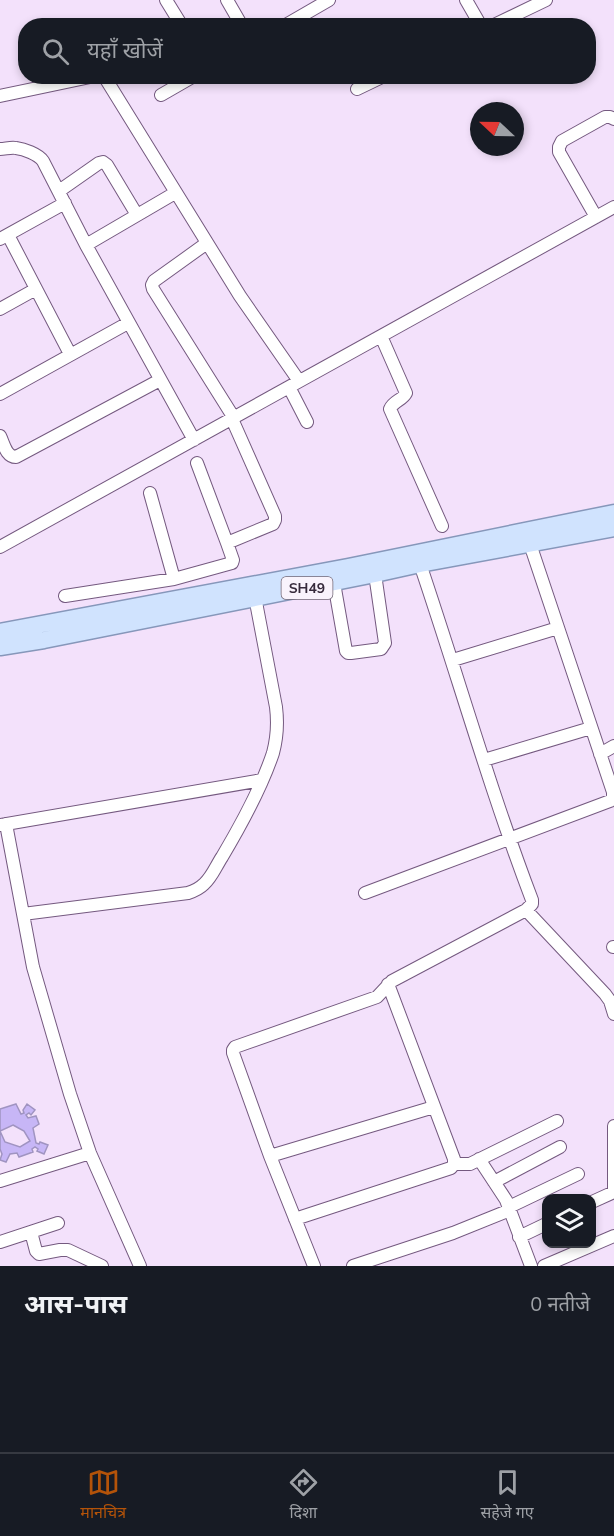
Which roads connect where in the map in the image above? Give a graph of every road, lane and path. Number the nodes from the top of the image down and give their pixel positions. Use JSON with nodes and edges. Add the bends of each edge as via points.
{"nodes":[{"id":1,"x":166,"y":0,"type":"edge"},
{"id":2,"x":228,"y":0,"type":"edge"},
{"id":3,"x":329,"y":0,"type":"edge"},
{"id":4,"x":466,"y":0,"type":"edge"},
{"id":5,"x":546,"y":0,"type":"edge"},
{"id":6,"x":177,"y":18,"type":"edge"},
{"id":7,"x":238,"y":18,"type":"edge"},
{"id":8,"x":298,"y":18,"type":"edge"},
{"id":9,"x":476,"y":18,"type":"edge"},
{"id":10,"x":509,"y":18,"type":"edge"},
{"id":11,"x":57,"y":84,"type":"edge"},
{"id":12,"x":109,"y":84,"type":"edge"},
{"id":13,"x":180,"y":84,"type":"edge"},
{"id":14,"x":367,"y":84,"type":"edge"},
{"id":15,"x":357,"y":89,"type":"dead end"},
{"id":16,"x":161,"y":95,"type":"dead end"},
{"id":17,"x":0,"y":96,"type":"edge"},
{"id":18,"x":614,"y":119,"type":"edge"},
{"id":19,"x":0,"y":150,"type":"edge"},
{"id":20,"x":59,"y":191,"type":"junction"},
{"id":21,"x":175,"y":193,"type":"junction"},
{"id":22,"x":65,"y":203,"type":"junction"},
{"id":23,"x":614,"y":207,"type":"edge"},
{"id":24,"x":137,"y":215,"type":"junction"},
{"id":25,"x":596,"y":217,"type":"junction"},
{"id":26,"x":4,"y":237,"type":"edge"},
{"id":27,"x":207,"y":243,"type":"junction"},
{"id":28,"x":86,"y":245,"type":"junction"},
{"id":29,"x":36,"y":289,"type":"junction"},
{"id":30,"x":0,"y":309,"type":"edge"},
{"id":31,"x":128,"y":323,"type":"junction"},
{"id":32,"x":381,"y":336,"type":"junction"},
{"id":33,"x":70,"y":354,"type":"junction"},
{"id":34,"x":160,"y":380,"type":"junction"},
{"id":35,"x":294,"y":384,"type":"junction"},
{"id":36,"x":0,"y":394,"type":"edge"},
{"id":37,"x":233,"y":418,"type":"junction"},
{"id":38,"x":307,"y":422,"type":"dead end"},
{"id":39,"x":0,"y":436,"type":"edge"},
{"id":40,"x":194,"y":440,"type":"junction"},
{"id":41,"x":196,"y":463,"type":"dead end"},
{"id":42,"x":150,"y":493,"type":"dead end"},
{"id":43,"x":614,"y":513,"type":"edge"},
{"id":44,"x":442,"y":526,"type":"dead end"},
{"id":45,"x":614,"y":528,"type":"edge"},
{"id":46,"x":227,"y":543,"type":"junction"},
{"id":47,"x":530,"y":544,"type":"junction"},
{"id":48,"x":0,"y":545,"type":"edge"},
{"id":49,"x":420,"y":564,"type":"junction"},
{"id":50,"x":375,"y":574,"type":"junction"},
{"id":51,"x":174,"y":579,"type":"junction"},
{"id":52,"x":334,"y":583,"type":"junction"},
{"id":53,"x":117,"y":588,"type":"junction"},
{"id":54,"x":65,"y":596,"type":"dead end"},
{"id":55,"x":255,"y":597,"type":"junction"},
{"id":56,"x":124,"y":609,"type":"junction"},
{"id":57,"x":558,"y":628,"type":"junction"},
{"id":58,"x":0,"y":632,"type":"edge"},
{"id":59,"x":0,"y":647,"type":"edge"},
{"id":60,"x":453,"y":660,"type":"junction"},
{"id":61,"x":591,"y":728,"type":"junction"},
{"id":62,"x":614,"y":746,"type":"edge"},
{"id":63,"x":600,"y":754,"type":"junction"},
{"id":64,"x":484,"y":760,"type":"junction"},
{"id":65,"x":262,"y":780,"type":"junction"},
{"id":66,"x":3,"y":825,"type":"edge"},
{"id":67,"x":509,"y":840,"type":"junction"},
{"id":68,"x":365,"y":893,"type":"dead end"},
{"id":69,"x":526,"y":910,"type":"junction"},
{"id":70,"x":23,"y":914,"type":"junction"},
{"id":71,"x":388,"y":984,"type":"junction"},
{"id":72,"x":614,"y":1014,"type":"edge"},
{"id":73,"x":434,"y":1107,"type":"junction"},
{"id":74,"x":557,"y":1121,"type":"dead end"},
{"id":75,"x":614,"y":1126,"type":"edge"},
{"id":76,"x":560,"y":1146,"type":"dead end"},
{"id":77,"x":90,"y":1153,"type":"junction"},
{"id":78,"x":270,"y":1156,"type":"junction"},
{"id":79,"x":479,"y":1159,"type":"junction"},
{"id":80,"x":454,"y":1164,"type":"junction"},
{"id":81,"x":578,"y":1174,"type":"dead end"},
{"id":82,"x":0,"y":1181,"type":"edge"},
{"id":83,"x":494,"y":1182,"type":"junction"},
{"id":84,"x":614,"y":1192,"type":"edge"},
{"id":85,"x":596,"y":1200,"type":"edge"},
{"id":86,"x":509,"y":1208,"type":"junction"},
{"id":87,"x":295,"y":1219,"type":"junction"},
{"id":88,"x":58,"y":1223,"type":"dead end"},
{"id":89,"x":542,"y":1226,"type":"edge"},
{"id":90,"x":31,"y":1232,"type":"junction"},
{"id":91,"x":614,"y":1236,"type":"edge"},
{"id":92,"x":519,"y":1237,"type":"junction"},
{"id":93,"x":0,"y":1242,"type":"edge"},
{"id":94,"x":102,"y":1266,"type":"edge"},
{"id":95,"x":140,"y":1266,"type":"edge"},
{"id":96,"x":314,"y":1266,"type":"edge"},
{"id":97,"x":353,"y":1266,"type":"edge"},
{"id":98,"x":531,"y":1266,"type":"edge"},
{"id":99,"x":544,"y":1266,"type":"edge"}],
"edges":[{"from":1,"to":6,"type":"street"},
{"from":2,"to":7,"type":"street"},
{"from":3,"to":8,"type":"street"},
{"from":4,"to":9,"type":"street"},
{"from":5,"to":10,"type":"street"},
{"from":11,"to":17,"type":"street"},
{"from":12,"to":21,"type":"street"},
{"from":13,"to":16,"type":"street"},
{"from":14,"to":15,"type":"street"},
{"from":18,"to":25,"type":"street","via":[[604,117],[562,141],[559,147]]},
{"from":19,"to":20,"type":"street","via":[[16,148],[40,157]]},
{"from":20,"to":22,"type":"street"},
{"from":20,"to":24,"type":"street","via":[[103,162]]},
{"from":21,"to":24,"type":"street"},
{"from":21,"to":27,"type":"street"},
{"from":22,"to":26,"type":"street"},
{"from":22,"to":28,"type":"street"},
{"from":23,"to":25,"type":"street"},
{"from":24,"to":28,"type":"street"},
{"from":25,"to":32,"type":"street"},
{"from":26,"to":29,"type":"street"},
{"from":27,"to":35,"type":"street"},
{"from":27,"to":37,"type":"street","via":[[152,285]]},
{"from":28,"to":31,"type":"street"},
{"from":29,"to":30,"type":"street"},
{"from":29,"to":33,"type":"street"},
{"from":31,"to":33,"type":"street"},
{"from":31,"to":34,"type":"street"},
{"from":32,"to":35,"type":"street"},
{"from":32,"to":44,"type":"street","via":[[406,393],[390,409]]},
{"from":33,"to":36,"type":"street"},
{"from":34,"to":39,"type":"street","via":[[16,457],[8,455]]},
{"from":34,"to":40,"type":"street"},
{"from":35,"to":37,"type":"street"},
{"from":35,"to":38,"type":"street"},
{"from":37,"to":40,"type":"street"},
{"from":37,"to":46,"type":"street","via":[[275,520]]},
{"from":40,"to":48,"type":"street"},
{"from":41,"to":46,"type":"street"},
{"from":42,"to":51,"type":"street"},
{"from":43,"to":56,"type":"main road","number":"SH49"},
{"from":45,"to":47,"type":"main road","number":"SH49"},
{"from":46,"to":51,"type":"street","via":[[231,565]]},
{"from":47,"to":49,"type":"main road","number":"SH49"},
{"from":47,"to":57,"type":"street"},
{"from":49,"to":50,"type":"main road","number":"SH49"},
{"from":49,"to":60,"type":"street"},
{"from":50,"to":52,"type":"main road","number":"SH49"},
{"from":50,"to":52,"type":"street","via":[[385,643],[381,649],[346,651]]},
{"from":51,"to":53,"type":"street"},
{"from":52,"to":55,"type":"main road","number":"SH49"},
{"from":53,"to":54,"type":"street"},
{"from":53,"to":56,"type":"street"},
{"from":55,"to":59,"type":"main road","number":"SH49"},
{"from":55,"to":65,"type":"street","via":[[278,722],[273,753]]},
{"from":56,"to":58,"type":"main road","number":"SH49"},
{"from":57,"to":60,"type":"street"},
{"from":57,"to":61,"type":"street"},
{"from":60,"to":64,"type":"street"},
{"from":61,"to":63,"type":"street"},
{"from":61,"to":64,"type":"street"},
{"from":62,"to":63,"type":"street"},
{"from":63,"to":67,"type":"street","via":[[613,792],[610,801]]},
{"from":64,"to":67,"type":"street"},
{"from":65,"to":66,"type":"street"},
{"from":65,"to":70,"type":"street","via":[[235,836],[210,877],[197,890]]},
{"from":66,"to":70,"type":"street"},
{"from":67,"to":68,"type":"street"},
{"from":67,"to":69,"type":"street","via":[[532,900]]},
{"from":69,"to":71,"type":"street"},
{"from":69,"to":72,"type":"street","via":[[605,994]]},
{"from":70,"to":77,"type":"street","via":[[33,967]]},
{"from":71,"to":73,"type":"street"},
{"from":71,"to":78,"type":"street","via":[[377,997],[235,1047],[233,1053]]},
{"from":73,"to":78,"type":"street"},
{"from":73,"to":80,"type":"street"},
{"from":74,"to":79,"type":"street"},
{"from":75,"to":84,"type":"street"},
{"from":76,"to":83,"type":"street"},
{"from":77,"to":82,"type":"street"},
{"from":77,"to":95,"type":"street"},
{"from":78,"to":87,"type":"street"},
{"from":79,"to":80,"type":"street","via":[[470,1164]]},
{"from":79,"to":83,"type":"street"},
{"from":80,"to":87,"type":"street"},
{"from":81,"to":86,"type":"street"},
{"from":83,"to":86,"type":"street"},
{"from":84,"to":85,"type":"street"},
{"from":86,"to":92,"type":"street"},
{"from":86,"to":97,"type":"street","via":[[453,1233]]},
{"from":87,"to":96,"type":"street"},
{"from":88,"to":90,"type":"street"},
{"from":89,"to":92,"type":"street"},
{"from":90,"to":93,"type":"street"},
{"from":90,"to":94,"type":"street","via":[[39,1254],[68,1250]]},
{"from":91,"to":99,"type":"street"},
{"from":92,"to":98,"type":"street"}]}
